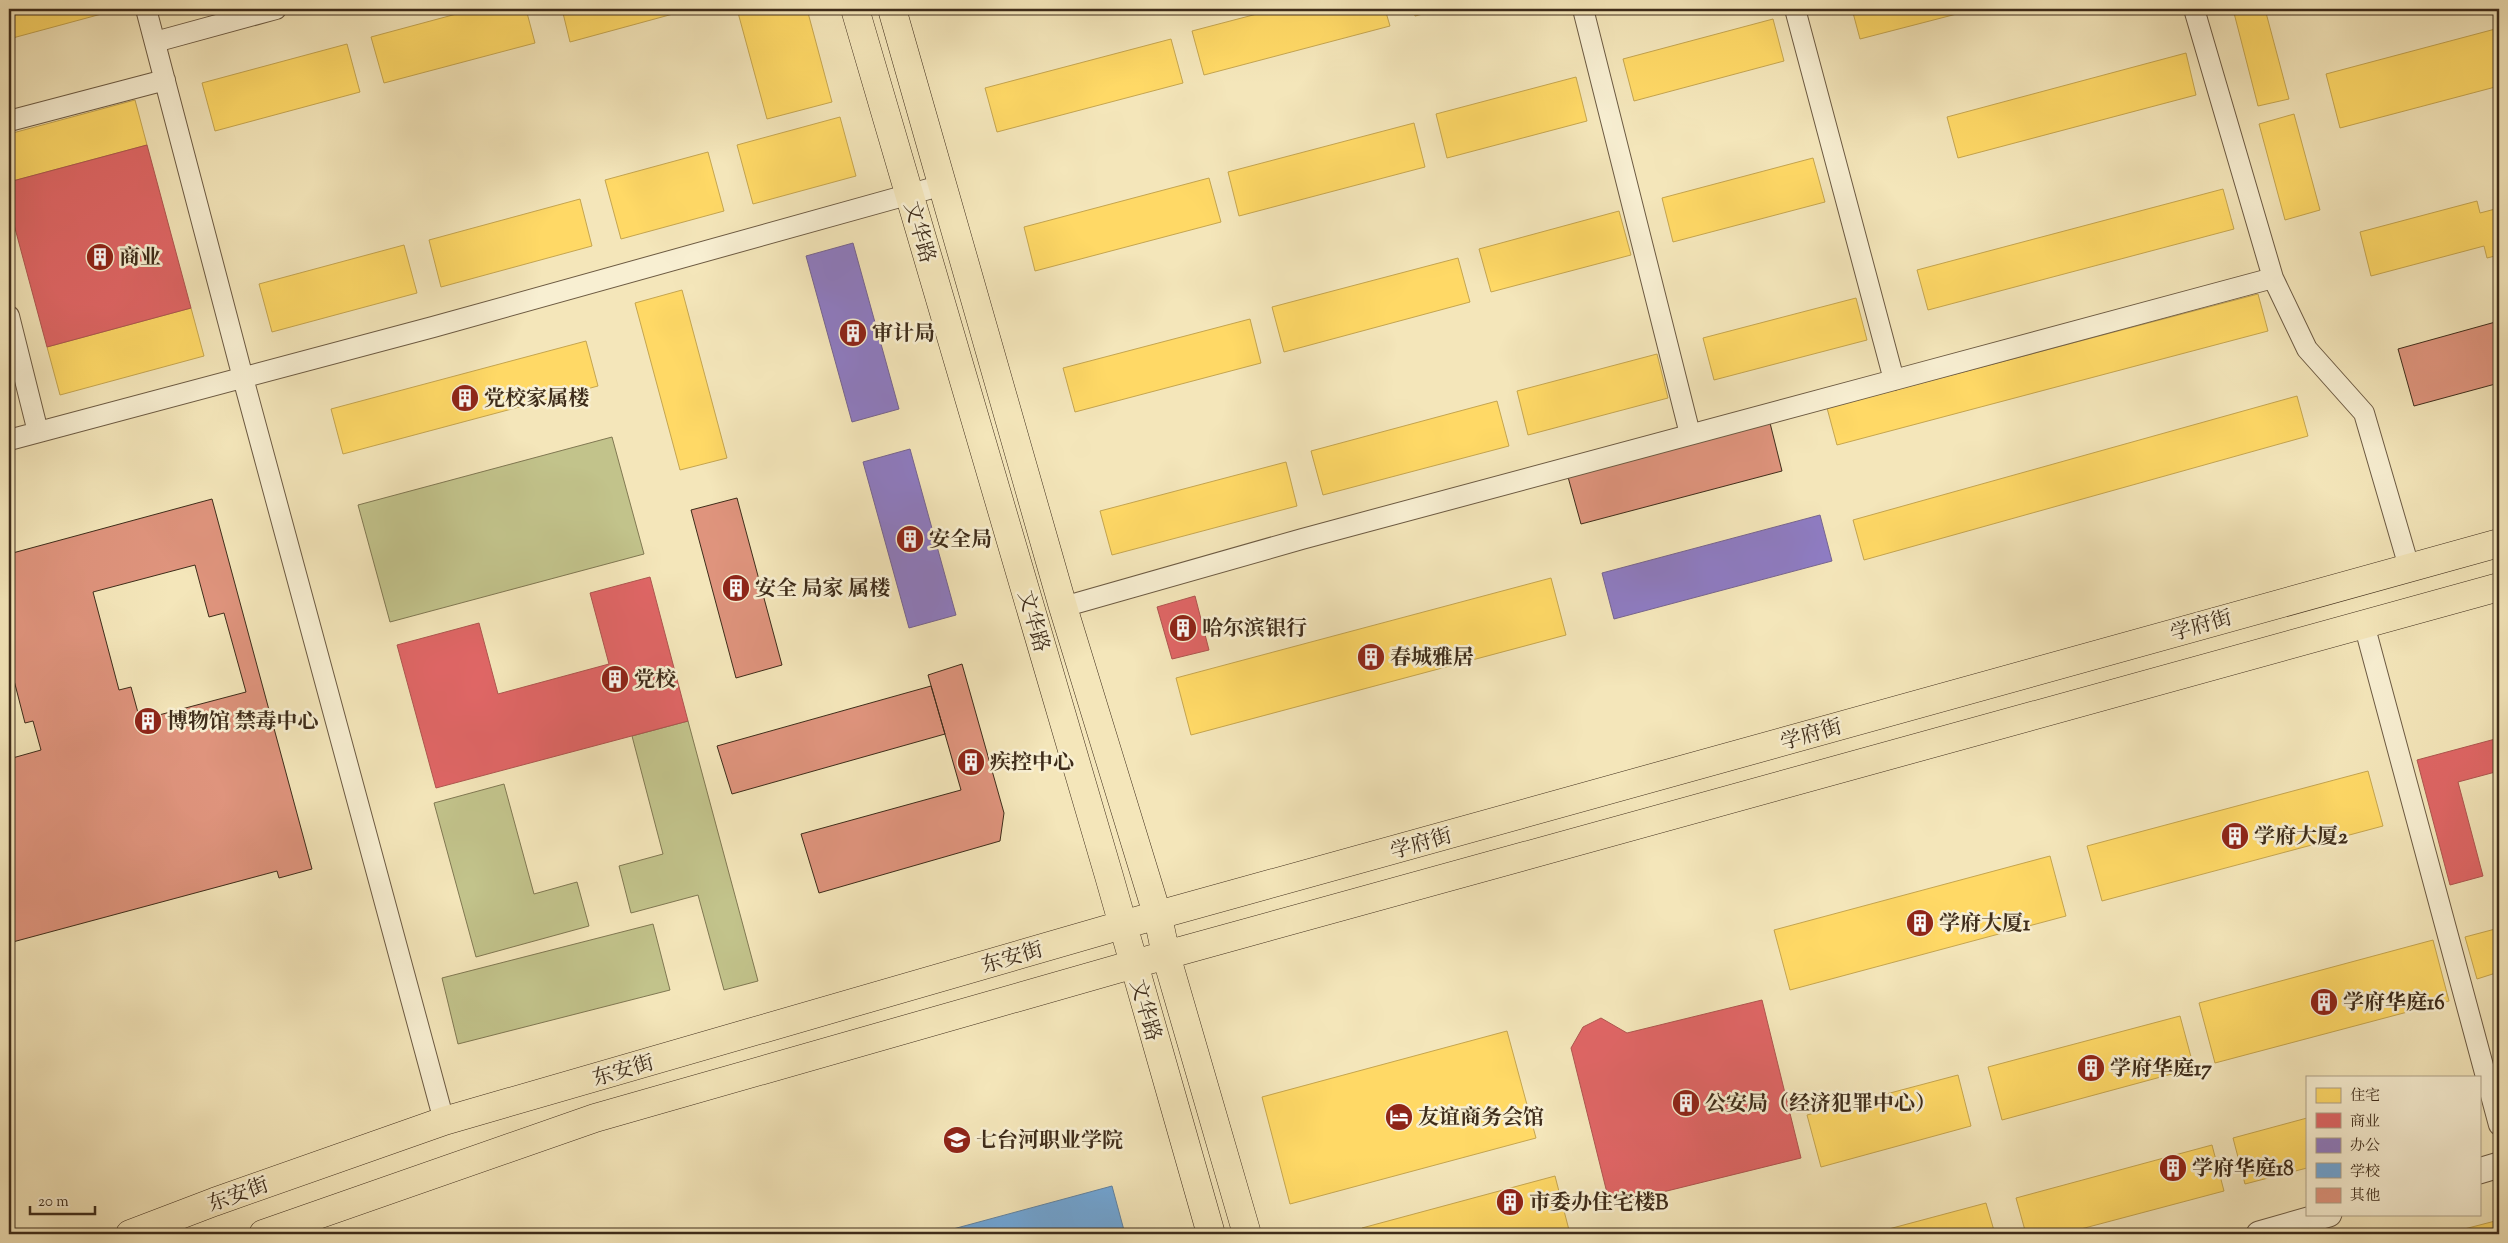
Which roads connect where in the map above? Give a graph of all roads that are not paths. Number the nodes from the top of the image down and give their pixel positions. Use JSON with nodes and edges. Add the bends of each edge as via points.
{"nodes":[{"id":1,"x":146,"y":9,"type":"edge"},
{"id":2,"x":276,"y":9,"type":"edge"},
{"id":3,"x":855,"y":9,"type":"edge"},
{"id":4,"x":892,"y":9,"type":"edge"},
{"id":5,"x":1583,"y":9,"type":"edge"},
{"id":6,"x":1794,"y":9,"type":"edge"},
{"id":7,"x":2194,"y":9,"type":"edge"},
{"id":8,"x":155,"y":42,"type":"junction"},
{"id":9,"x":165,"y":80,"type":"junction"},
{"id":10,"x":9,"y":121,"type":"edge"},
{"id":11,"x":943,"y":185,"type":"junction"},
{"id":12,"x":909,"y":195,"type":"junction"},
{"id":13,"x":2273,"y":278,"type":"junction"},
{"id":14,"x":9,"y":316,"type":"edge"},
{"id":15,"x":243,"y":378,"type":"junction"},
{"id":16,"x":1894,"y":380,"type":"junction"},
{"id":17,"x":38,"y":432,"type":"junction"},
{"id":18,"x":1690,"y":434,"type":"junction"},
{"id":19,"x":9,"y":440,"type":"edge"},
{"id":20,"x":2499,"y":543,"type":"edge"},
{"id":21,"x":2409,"y":567,"type":"junction"},
{"id":22,"x":2499,"y":587,"type":"edge"},
{"id":23,"x":1063,"y":607,"type":"junction"},
{"id":24,"x":2364,"y":624,"type":"junction"},
{"id":25,"x":1158,"y":917,"type":"junction"},
{"id":26,"x":1122,"y":925,"type":"junction"},
{"id":27,"x":1166,"y":955,"type":"junction"},
{"id":28,"x":1133,"y":966,"type":"junction"},
{"id":29,"x":444,"y":1121,"type":"junction"},
{"id":30,"x":2499,"y":1126,"type":"edge"},
{"id":31,"x":2499,"y":1166,"type":"edge"},
{"id":32,"x":2480,"y":1171,"type":"edge"},
{"id":33,"x":2322,"y":1216,"type":"edge"},
{"id":34,"x":130,"y":1234,"type":"edge"},
{"id":35,"x":263,"y":1234,"type":"edge"},
{"id":36,"x":1211,"y":1234,"type":"edge"},
{"id":37,"x":1247,"y":1234,"type":"edge"},
{"id":38,"x":2259,"y":1234,"type":"edge"}],
"edges":[{"from":1,"to":8,"type":"street"},
{"from":2,"to":8,"type":"street"},
{"from":3,"to":12,"type":"main road","name":"文华路"},
{"from":4,"to":11,"type":"main road","name":"文华路"},
{"from":5,"to":18,"type":"street"},
{"from":6,"to":16,"type":"street"},
{"from":7,"to":13,"type":"street"},
{"from":8,"to":9,"type":"street"},
{"from":9,"to":10,"type":"street"},
{"from":9,"to":15,"type":"street"},
{"from":11,"to":12,"type":"street"},
{"from":11,"to":23,"type":"main road","name":"文华路"},
{"from":12,"to":15,"type":"street"},
{"from":12,"to":26,"type":"main road","name":"文华路"},
{"from":13,"to":16,"type":"street"},
{"from":13,"to":21,"type":"street","via":[[2306,349],[2364,412]]},
{"from":14,"to":17,"type":"street"},
{"from":15,"to":17,"type":"street"},
{"from":15,"to":29,"type":"street"},
{"from":16,"to":18,"type":"street"},
{"from":17,"to":19,"type":"street"},
{"from":18,"to":23,"type":"street"},
{"from":20,"to":21,"type":"main road","name":"学府街"},
{"from":21,"to":25,"type":"main road","name":"学府街"},
{"from":22,"to":24,"type":"main road","name":"学府街"},
{"from":23,"to":25,"type":"main road","name":"文华路"},
{"from":24,"to":27,"type":"main road","name":"学府街"},
{"from":24,"to":30,"type":"street"},
{"from":25,"to":26,"type":"main road","name":"学府街"},
{"from":25,"to":27,"type":"main road","name":"文华路"},
{"from":26,"to":28,"type":"main road","name":"文华路"},
{"from":26,"to":29,"type":"main road","name":"东安街"},
{"from":27,"to":28,"type":"main road","name":"学府街"},
{"from":27,"to":37,"type":"main road","name":"文华路"},
{"from":28,"to":35,"type":"main road","name":"东安街","via":[[595,1118]]},
{"from":28,"to":36,"type":"main road","name":"文华路"},
{"from":29,"to":34,"type":"main road","name":"东安街"},
{"from":31,"to":32,"type":"street"},
{"from":33,"to":38,"type":"street"}]}
